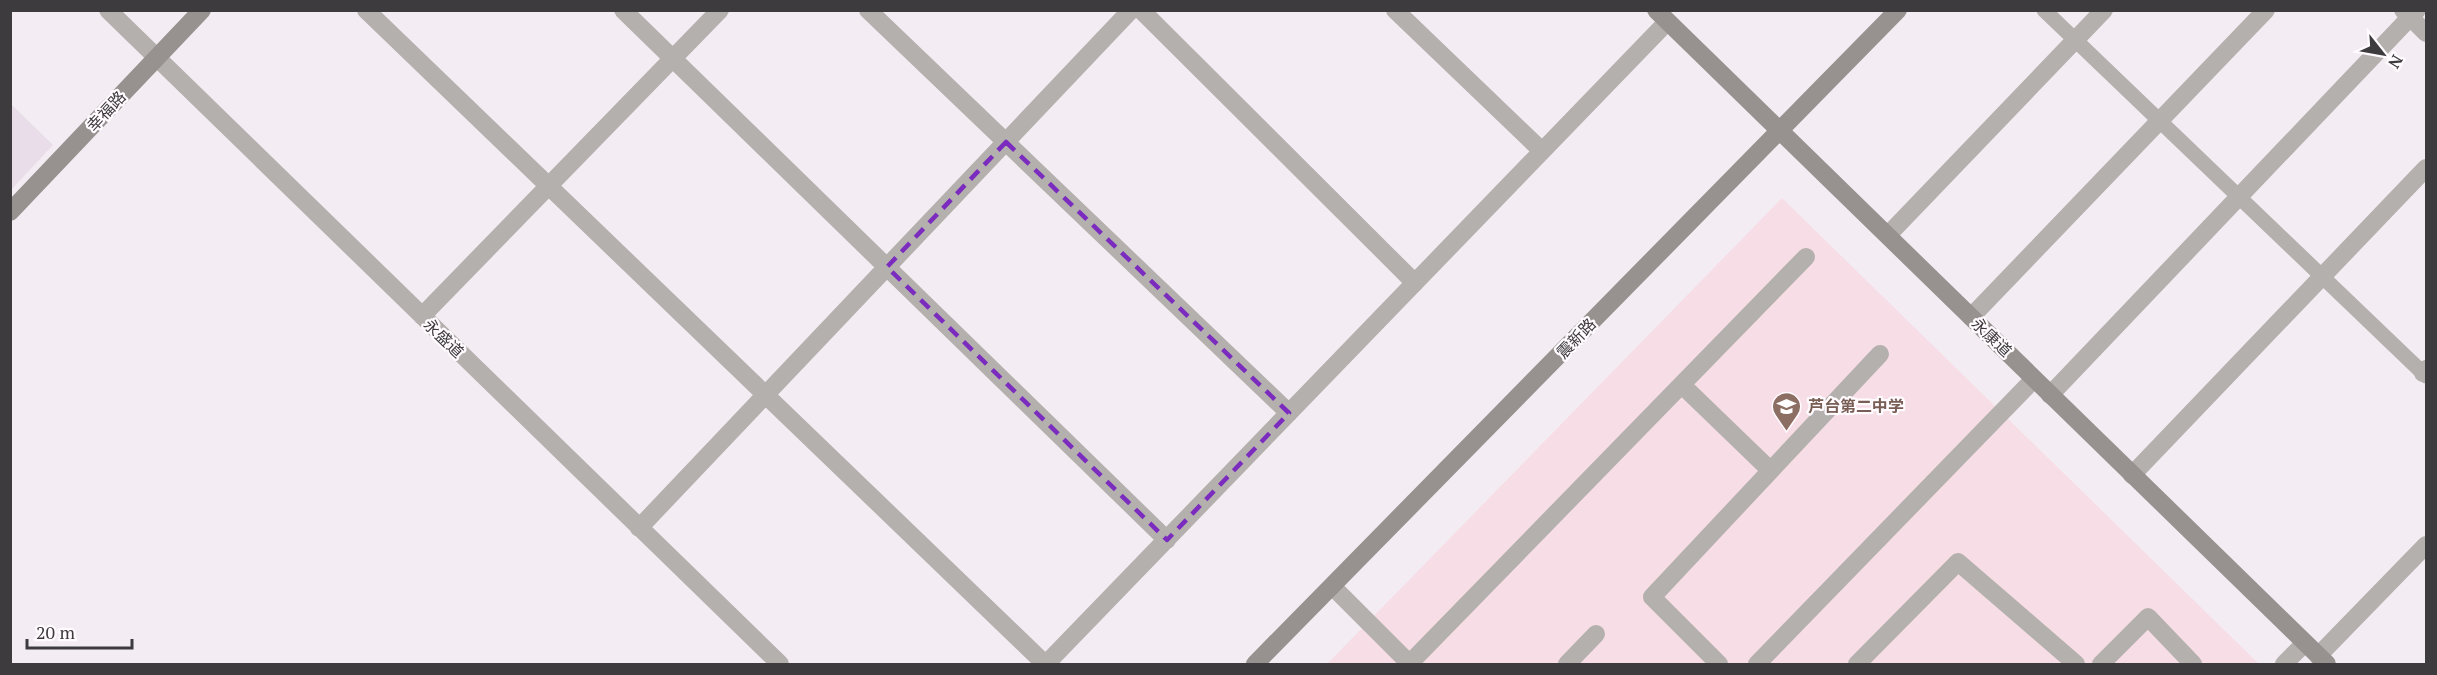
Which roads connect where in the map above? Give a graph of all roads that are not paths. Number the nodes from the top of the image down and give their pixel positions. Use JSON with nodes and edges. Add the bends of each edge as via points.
{"nodes":[{"id":1,"x":108,"y":10,"type":"edge"},
{"id":2,"x":202,"y":10,"type":"edge"},
{"id":3,"x":366,"y":10,"type":"edge"},
{"id":4,"x":623,"y":10,"type":"edge"},
{"id":5,"x":720,"y":10,"type":"edge"},
{"id":6,"x":868,"y":10,"type":"edge"},
{"id":7,"x":1131,"y":10,"type":"edge"},
{"id":8,"x":1141,"y":10,"type":"edge"},
{"id":9,"x":1395,"y":10,"type":"edge"},
{"id":10,"x":1898,"y":10,"type":"edge"},
{"id":11,"x":2044,"y":10,"type":"edge"},
{"id":12,"x":2104,"y":10,"type":"edge"},
{"id":13,"x":2266,"y":10,"type":"edge"},
{"id":14,"x":2410,"y":13,"type":"edge"},
{"id":15,"x":1662,"y":16,"type":"edge"},
{"id":16,"x":2427,"y":33,"type":"edge"},
{"id":17,"x":2075,"y":40,"type":"junction"},
{"id":18,"x":156,"y":58,"type":"junction"},
{"id":19,"x":673,"y":59,"type":"junction"},
{"id":20,"x":2160,"y":121,"type":"junction"},
{"id":21,"x":1779,"y":130,"type":"junction"},
{"id":22,"x":1006,"y":142,"type":"junction"},
{"id":23,"x":1542,"y":151,"type":"junction"},
{"id":24,"x":2427,"y":168,"type":"edge"},
{"id":25,"x":549,"y":187,"type":"junction"},
{"id":26,"x":2239,"y":196,"type":"junction"},
{"id":27,"x":10,"y":212,"type":"edge"},
{"id":28,"x":1888,"y":236,"type":"junction"},
{"id":29,"x":1806,"y":257,"type":"dead end"},
{"id":30,"x":887,"y":267,"type":"junction"},
{"id":31,"x":2323,"y":277,"type":"junction"},
{"id":32,"x":1415,"y":283,"type":"junction"},
{"id":33,"x":422,"y":316,"type":"junction"},
{"id":34,"x":1971,"y":317,"type":"junction"},
{"id":35,"x":1880,"y":354,"type":"dead end"},
{"id":36,"x":2425,"y":373,"type":"edge"},
{"id":37,"x":2034,"y":379,"type":"junction"},
{"id":38,"x":1682,"y":385,"type":"junction"},
{"id":39,"x":2050,"y":394,"type":"junction"},
{"id":40,"x":765,"y":395,"type":"junction"},
{"id":41,"x":1290,"y":413,"type":"junction"},
{"id":42,"x":1770,"y":470,"type":"junction"},
{"id":43,"x":2132,"y":475,"type":"junction"},
{"id":44,"x":639,"y":528,"type":"junction"},
{"id":45,"x":1167,"y":540,"type":"junction"},
{"id":46,"x":2427,"y":545,"type":"edge"},
{"id":47,"x":1333,"y":587,"type":"junction"},
{"id":48,"x":1596,"y":634,"type":"dead end"},
{"id":49,"x":2305,"y":643,"type":"junction"},
{"id":50,"x":2323,"y":660,"type":"edge"},
{"id":51,"x":780,"y":664,"type":"edge"},
{"id":52,"x":1046,"y":664,"type":"edge"},
{"id":53,"x":1255,"y":664,"type":"edge"},
{"id":54,"x":1410,"y":664,"type":"edge"},
{"id":55,"x":1567,"y":664,"type":"edge"},
{"id":56,"x":1719,"y":664,"type":"edge"},
{"id":57,"x":1757,"y":664,"type":"edge"},
{"id":58,"x":1857,"y":664,"type":"edge"},
{"id":59,"x":2076,"y":664,"type":"edge"},
{"id":60,"x":2101,"y":664,"type":"edge"},
{"id":61,"x":2193,"y":664,"type":"edge"},
{"id":62,"x":2284,"y":664,"type":"edge"}],
"edges":[{"from":1,"to":18,"type":"street","name":"永盛道"},
{"from":2,"to":18,"type":"street","name":"幸福路"},
{"from":3,"to":25,"type":"street"},
{"from":4,"to":19,"type":"street"},
{"from":5,"to":19,"type":"street"},
{"from":6,"to":22,"type":"street"},
{"from":7,"to":22,"type":"street"},
{"from":8,"to":32,"type":"street"},
{"from":9,"to":23,"type":"street"},
{"from":10,"to":21,"type":"street","name":"震新路"},
{"from":11,"to":17,"type":"lane"},
{"from":12,"to":17,"type":"street"},
{"from":13,"to":20,"type":"street"},
{"from":14,"to":16,"type":"street"},
{"from":14,"to":26,"type":"street"},
{"from":15,"to":21,"type":"street","name":"永康道"},
{"from":15,"to":23,"type":"street"},
{"from":17,"to":20,"type":"lane"},
{"from":17,"to":28,"type":"street"},
{"from":18,"to":27,"type":"street","name":"幸福路"},
{"from":18,"to":33,"type":"street","name":"永盛道"},
{"from":19,"to":25,"type":"street"},
{"from":19,"to":30,"type":"street"},
{"from":20,"to":26,"type":"lane"},
{"from":20,"to":34,"type":"street"},
{"from":21,"to":28,"type":"street","name":"永康道"},
{"from":21,"to":47,"type":"street","name":"震新路"},
{"from":22,"to":30,"type":"street"},
{"from":22,"to":41,"type":"street"},
{"from":23,"to":32,"type":"street"},
{"from":24,"to":31,"type":"street"},
{"from":25,"to":33,"type":"street"},
{"from":25,"to":40,"type":"street"},
{"from":26,"to":31,"type":"lane"},
{"from":26,"to":39,"type":"street"},
{"from":28,"to":34,"type":"street","name":"永康道"},
{"from":29,"to":38,"type":"street"},
{"from":30,"to":40,"type":"street"},
{"from":30,"to":45,"type":"street"},
{"from":31,"to":36,"type":"lane"},
{"from":31,"to":43,"type":"street"},
{"from":32,"to":41,"type":"street"},
{"from":33,"to":44,"type":"street","name":"永盛道"},
{"from":34,"to":37,"type":"street","name":"永康道"},
{"from":35,"to":42,"type":"street"},
{"from":37,"to":39,"type":"street","name":"永康道"},
{"from":37,"to":57,"type":"street"},
{"from":38,"to":42,"type":"street"},
{"from":38,"to":54,"type":"street"},
{"from":39,"to":43,"type":"street","name":"永康道"},
{"from":40,"to":44,"type":"street"},
{"from":40,"to":52,"type":"street"},
{"from":41,"to":45,"type":"street"},
{"from":42,"to":56,"type":"street","via":[[1652,597]]},
{"from":43,"to":49,"type":"street","name":"永康道"},
{"from":44,"to":51,"type":"street","name":"永盛道"},
{"from":45,"to":52,"type":"street"},
{"from":46,"to":50,"type":"street"},
{"from":47,"to":53,"type":"street","name":"震新路"},
{"from":47,"to":54,"type":"street"},
{"from":48,"to":55,"type":"street"},
{"from":49,"to":50,"type":"street","name":"永康道"},
{"from":49,"to":62,"type":"street"},
{"from":58,"to":59,"type":"street","via":[[1958,562]]},
{"from":60,"to":61,"type":"street","via":[[2148,617]]}]}
